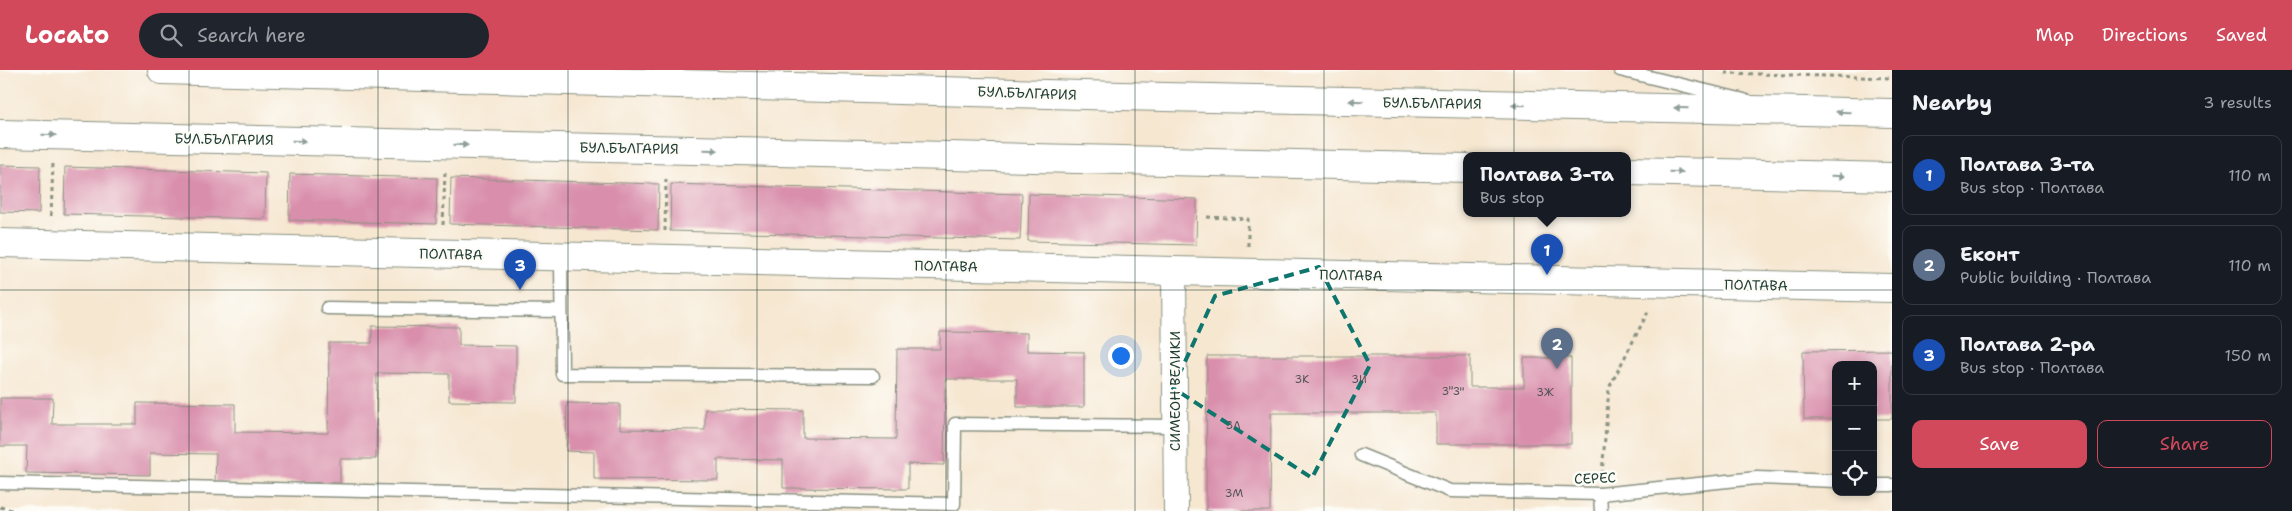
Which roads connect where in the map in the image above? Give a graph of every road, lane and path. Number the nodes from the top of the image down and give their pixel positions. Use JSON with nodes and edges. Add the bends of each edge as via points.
{"nodes":[{"id":1,"x":162,"y":70,"type":"edge"},
{"id":2,"x":492,"y":70,"type":"edge"},
{"id":3,"x":1620,"y":70,"type":"edge"},
{"id":4,"x":1715,"y":72,"type":"dead end"},
{"id":5,"x":452,"y":77,"type":"junction"},
{"id":6,"x":1892,"y":78,"type":"edge"},
{"id":7,"x":1791,"y":110,"type":"junction"},
{"id":8,"x":1892,"y":114,"type":"edge"},
{"id":9,"x":0,"y":134,"type":"edge"},
{"id":10,"x":54,"y":135,"type":"junction"},
{"id":11,"x":445,"y":144,"type":"junction"},
{"id":12,"x":667,"y":149,"type":"junction"},
{"id":13,"x":1463,"y":168,"type":"edge"},
{"id":14,"x":1631,"y":171,"type":"edge"},
{"id":15,"x":1892,"y":177,"type":"edge"},
{"id":16,"x":1207,"y":218,"type":"dead end"},
{"id":17,"x":0,"y":243,"type":"edge"},
{"id":18,"x":50,"y":244,"type":"junction"},
{"id":19,"x":442,"y":254,"type":"junction"},
{"id":20,"x":561,"y":256,"type":"junction"},
{"id":21,"x":664,"y":259,"type":"junction"},
{"id":22,"x":1174,"y":271,"type":"junction"},
{"id":23,"x":1247,"y":273,"type":"junction"},
{"id":24,"x":1668,"y":283,"type":"junction"},
{"id":25,"x":1892,"y":288,"type":"edge"},
{"id":26,"x":327,"y":308,"type":"dead end"},
{"id":27,"x":561,"y":311,"type":"junction"},
{"id":28,"x":873,"y":376,"type":"dead end"},
{"id":29,"x":1175,"y":426,"type":"junction"},
{"id":30,"x":1361,"y":455,"type":"dead end"},
{"id":31,"x":1832,"y":482,"type":"edge"},
{"id":32,"x":0,"y":484,"type":"edge"},
{"id":33,"x":1877,"y":484,"type":"edge"},
{"id":34,"x":1892,"y":485,"type":"edge"},
{"id":35,"x":1600,"y":494,"type":"junction"},
{"id":36,"x":0,"y":507,"type":"edge"},
{"id":37,"x":16,"y":511,"type":"edge"},
{"id":38,"x":1176,"y":511,"type":"edge"},
{"id":39,"x":1600,"y":511,"type":"edge"}],
"edges":[{"from":1,"to":5,"type":"main road","name":"БУЛ.БЪЛГАРИЯ"},
{"from":2,"to":5,"type":"lane"},
{"from":3,"to":7,"type":"lane"},
{"from":4,"to":6,"type":"path"},
{"from":7,"to":5,"type":"main road","name":"БУЛ.БЪЛГАРИЯ","one_way":true},
{"from":8,"to":7,"type":"main road","name":"БУЛ.БЪЛГАРИЯ","one_way":true},
{"from":9,"to":10,"type":"main road","name":"БУЛ.БЪЛГАРИЯ","one_way":true},
{"from":10,"to":11,"type":"main road","name":"БУЛ.БЪЛГАРИЯ","one_way":true},
{"from":10,"to":18,"type":"path"},
{"from":11,"to":12,"type":"main road","name":"БУЛ.БЪЛГАРИЯ","one_way":true},
{"from":11,"to":19,"type":"path"},
{"from":12,"to":13,"type":"main road","name":"БУЛ.БЪЛГАРИЯ","one_way":true},
{"from":12,"to":21,"type":"path"},
{"from":14,"to":15,"type":"main road","one_way":true},
{"from":16,"to":23,"type":"path","via":[[1248,219]]},
{"from":17,"to":18,"type":"main road","name":"ПОЛТАВА"},
{"from":18,"to":19,"type":"main road","name":"ПОЛТАВА"},
{"from":19,"to":20,"type":"main road","name":"ПОЛТАВА"},
{"from":20,"to":21,"type":"main road","name":"ПОЛТАВА"},
{"from":20,"to":27,"type":"lane"},
{"from":21,"to":22,"type":"main road","name":"ПОЛТАВА"},
{"from":22,"to":23,"type":"main road","name":"ПОЛТАВА"},
{"from":22,"to":29,"type":"street","name":"СИМЕОН ВЕЛИКИ"},
{"from":23,"to":24,"type":"main road","name":"ПОЛТАВА"},
{"from":24,"to":25,"type":"main road","name":"ПОЛТАВА"},
{"from":24,"to":35,"type":"path","via":[[1644,318],[1609,388]]},
{"from":26,"to":27,"type":"lane"},
{"from":27,"to":28,"type":"lane","via":[[562,374]]},
{"from":29,"to":32,"type":"lane","via":[[955,424],[954,504]]},
{"from":29,"to":38,"type":"street","name":"СИМЕОН ВЕЛИКИ"},
{"from":30,"to":35,"type":"lane","name":"СЕРЕС","via":[[1450,491]]},
{"from":31,"to":35,"type":"lane","name":"СЕРЕС","via":[[1757,478]]},
{"from":33,"to":34,"type":"lane"},
{"from":35,"to":39,"type":"lane"},
{"from":36,"to":37,"type":"path"}]}
